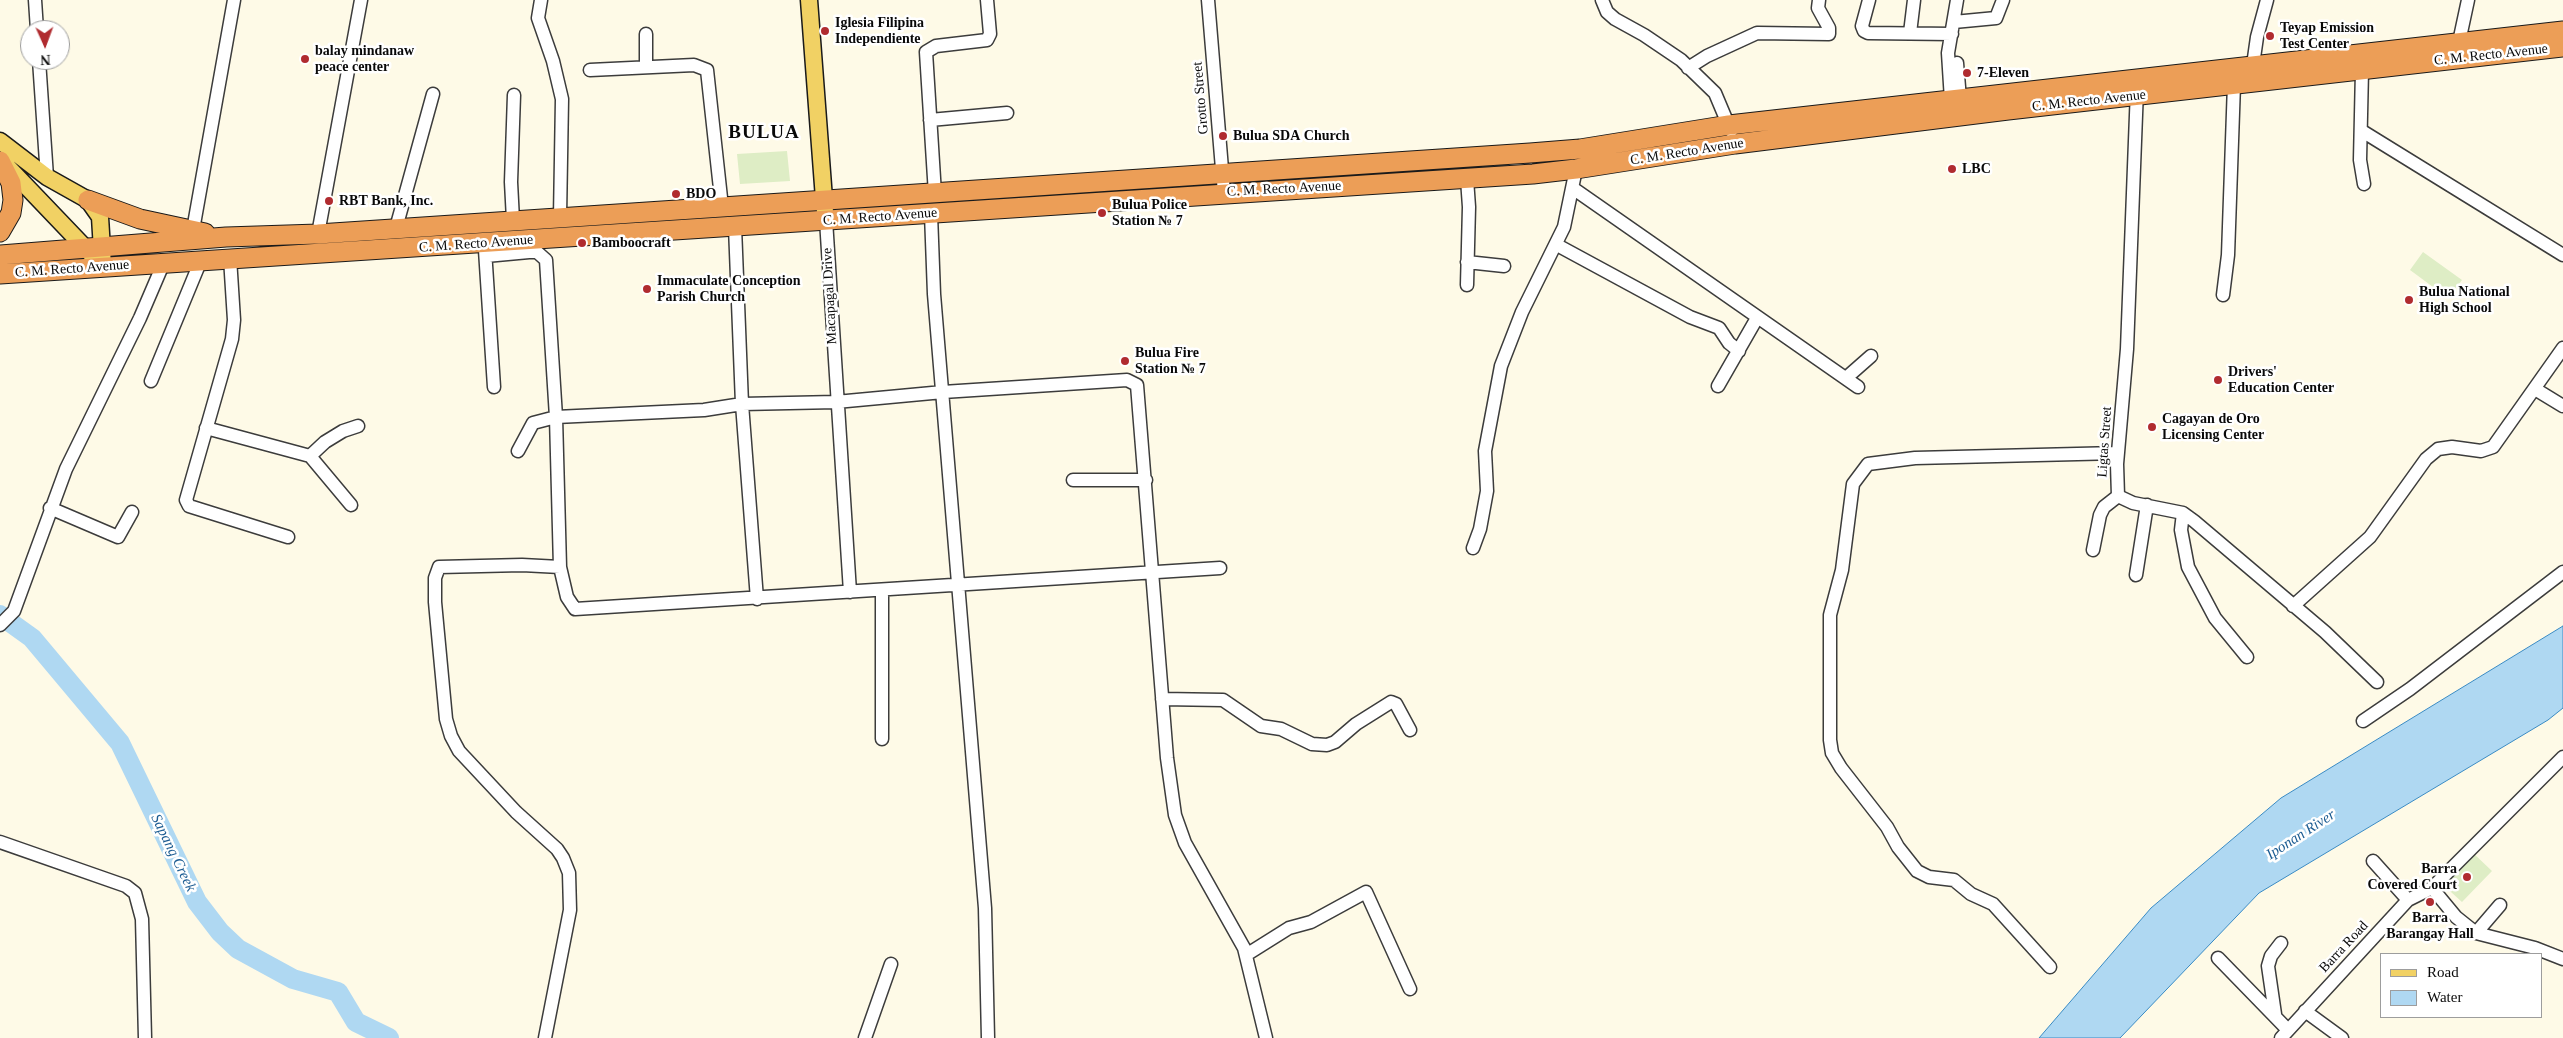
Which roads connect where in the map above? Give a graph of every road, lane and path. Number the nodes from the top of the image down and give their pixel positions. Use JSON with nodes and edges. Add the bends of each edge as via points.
{"nodes":[{"id":1,"x":35,"y":0,"type":"edge"},
{"id":2,"x":234,"y":0,"type":"edge"},
{"id":3,"x":361,"y":0,"type":"edge"},
{"id":4,"x":541,"y":0,"type":"edge"},
{"id":5,"x":809,"y":0,"type":"edge"},
{"id":6,"x":987,"y":0,"type":"edge"},
{"id":7,"x":1208,"y":0,"type":"edge"},
{"id":8,"x":1602,"y":0,"type":"edge"},
{"id":9,"x":1819,"y":0,"type":"edge"},
{"id":10,"x":1868,"y":0,"type":"edge"},
{"id":11,"x":1914,"y":0,"type":"edge"},
{"id":12,"x":1957,"y":0,"type":"edge"},
{"id":13,"x":2003,"y":0,"type":"edge"},
{"id":14,"x":2267,"y":0,"type":"edge"},
{"id":15,"x":2468,"y":0,"type":"edge"},
{"id":16,"x":36,"y":20,"type":"edge"},
{"id":17,"x":1953,"y":28,"type":"junction"},
{"id":18,"x":2563,"y":31,"type":"edge"},
{"id":19,"x":646,"y":34,"type":"dead end"},
{"id":20,"x":1910,"y":34,"type":"junction"},
{"id":21,"x":2459,"y":42,"type":"junction"},
{"id":22,"x":2563,"y":48,"type":"edge"},
{"id":23,"x":2253,"y":65,"type":"junction"},
{"id":24,"x":646,"y":66,"type":"junction"},
{"id":25,"x":1688,"y":68,"type":"junction"},
{"id":26,"x":40,"y":70,"type":"edge"},
{"id":27,"x":590,"y":70,"type":"dead end"},
{"id":28,"x":2362,"y":70,"type":"junction"},
{"id":29,"x":2234,"y":84,"type":"junction"},
{"id":30,"x":2137,"y":87,"type":"junction"},
{"id":31,"x":434,"y":94,"type":"dead end"},
{"id":32,"x":514,"y":96,"type":"dead end"},
{"id":33,"x":1956,"y":99,"type":"junction"},
{"id":34,"x":1006,"y":113,"type":"dead end"},
{"id":35,"x":930,"y":120,"type":"junction"},
{"id":36,"x":1729,"y":125,"type":"junction"},
{"id":37,"x":2362,"y":131,"type":"junction"},
{"id":38,"x":0,"y":141,"type":"edge"},
{"id":39,"x":1735,"y":144,"type":"junction"},
{"id":40,"x":0,"y":160,"type":"edge"},
{"id":41,"x":1576,"y":169,"type":"junction"},
{"id":42,"x":46,"y":177,"type":"junction"},
{"id":43,"x":1467,"y":179,"type":"junction"},
{"id":44,"x":1223,"y":184,"type":"junction"},
{"id":45,"x":2364,"y":184,"type":"dead end"},
{"id":46,"x":1574,"y":189,"type":"junction"},
{"id":47,"x":935,"y":194,"type":"junction"},
{"id":48,"x":88,"y":200,"type":"junction"},
{"id":49,"x":825,"y":200,"type":"junction"},
{"id":50,"x":722,"y":207,"type":"junction"},
{"id":51,"x":931,"y":214,"type":"junction"},
{"id":52,"x":567,"y":217,"type":"junction"},
{"id":53,"x":513,"y":220,"type":"junction"},
{"id":54,"x":826,"y":220,"type":"junction"},
{"id":55,"x":483,"y":222,"type":"junction"},
{"id":56,"x":735,"y":227,"type":"junction"},
{"id":57,"x":396,"y":228,"type":"junction"},
{"id":58,"x":193,"y":230,"type":"junction"},
{"id":59,"x":0,"y":232,"type":"edge"},
{"id":60,"x":318,"y":234,"type":"junction"},
{"id":61,"x":226,"y":237,"type":"junction"},
{"id":62,"x":575,"y":237,"type":"junction"},
{"id":63,"x":1557,"y":245,"type":"junction"},
{"id":64,"x":94,"y":248,"type":"junction"},
{"id":65,"x":485,"y":249,"type":"junction"},
{"id":66,"x":0,"y":255,"type":"edge"},
{"id":67,"x":2563,"y":255,"type":"edge"},
{"id":68,"x":230,"y":258,"type":"junction"},
{"id":69,"x":201,"y":260,"type":"junction"},
{"id":70,"x":164,"y":262,"type":"junction"},
{"id":71,"x":1468,"y":262,"type":"junction"},
{"id":72,"x":103,"y":266,"type":"junction"},
{"id":73,"x":1504,"y":266,"type":"dead end"},
{"id":74,"x":0,"y":274,"type":"edge"},
{"id":75,"x":1467,"y":285,"type":"dead end"},
{"id":76,"x":2223,"y":295,"type":"dead end"},
{"id":77,"x":1757,"y":318,"type":"junction"},
{"id":78,"x":2563,"y":348,"type":"edge"},
{"id":79,"x":1739,"y":351,"type":"junction"},
{"id":80,"x":1871,"y":356,"type":"dead end"},
{"id":81,"x":1846,"y":378,"type":"junction"},
{"id":82,"x":151,"y":381,"type":"dead end"},
{"id":83,"x":1718,"y":386,"type":"dead end"},
{"id":84,"x":494,"y":387,"type":"dead end"},
{"id":85,"x":1858,"y":387,"type":"dead end"},
{"id":86,"x":2536,"y":389,"type":"junction"},
{"id":87,"x":943,"y":392,"type":"junction"},
{"id":88,"x":836,"y":402,"type":"junction"},
{"id":89,"x":742,"y":404,"type":"junction"},
{"id":90,"x":2563,"y":406,"type":"edge"},
{"id":91,"x":556,"y":417,"type":"junction"},
{"id":92,"x":358,"y":426,"type":"dead end"},
{"id":93,"x":206,"y":428,"type":"junction"},
{"id":94,"x":518,"y":451,"type":"dead end"},
{"id":95,"x":2118,"y":453,"type":"junction"},
{"id":96,"x":310,"y":456,"type":"junction"},
{"id":97,"x":1073,"y":480,"type":"dead end"},
{"id":98,"x":1146,"y":480,"type":"junction"},
{"id":99,"x":2118,"y":496,"type":"junction"},
{"id":100,"x":351,"y":505,"type":"dead end"},
{"id":101,"x":2147,"y":506,"type":"junction"},
{"id":102,"x":50,"y":508,"type":"junction"},
{"id":103,"x":132,"y":512,"type":"dead end"},
{"id":104,"x":2183,"y":513,"type":"junction"},
{"id":105,"x":288,"y":537,"type":"dead end"},
{"id":106,"x":1473,"y":548,"type":"dead end"},
{"id":107,"x":2093,"y":550,"type":"dead end"},
{"id":108,"x":560,"y":566,"type":"junction"},
{"id":109,"x":1220,"y":568,"type":"dead end"},
{"id":110,"x":1151,"y":572,"type":"junction"},
{"id":111,"x":2563,"y":572,"type":"edge"},
{"id":112,"x":2136,"y":575,"type":"dead end"},
{"id":113,"x":958,"y":584,"type":"junction"},
{"id":114,"x":882,"y":590,"type":"junction"},
{"id":115,"x":850,"y":592,"type":"junction"},
{"id":116,"x":757,"y":599,"type":"junction"},
{"id":117,"x":2294,"y":606,"type":"junction"},
{"id":118,"x":0,"y":625,"type":"edge"},
{"id":119,"x":2247,"y":657,"type":"dead end"},
{"id":120,"x":2377,"y":682,"type":"dead end"},
{"id":121,"x":1162,"y":699,"type":"junction"},
{"id":122,"x":2362,"y":721,"type":"dead end"},
{"id":123,"x":1410,"y":730,"type":"dead end"},
{"id":124,"x":882,"y":739,"type":"dead end"},
{"id":125,"x":2563,"y":757,"type":"edge"},
{"id":126,"x":0,"y":842,"type":"edge"},
{"id":127,"x":2373,"y":861,"type":"dead end"},
{"id":128,"x":2432,"y":888,"type":"junction"},
{"id":129,"x":2408,"y":900,"type":"junction"},
{"id":130,"x":2500,"y":904,"type":"dead end"},
{"id":131,"x":2476,"y":933,"type":"junction"},
{"id":132,"x":2281,"y":943,"type":"dead end"},
{"id":133,"x":1246,"y":955,"type":"junction"},
{"id":134,"x":2218,"y":958,"type":"dead end"},
{"id":135,"x":2563,"y":959,"type":"edge"},
{"id":136,"x":891,"y":964,"type":"dead end"},
{"id":137,"x":2050,"y":967,"type":"dead end"},
{"id":138,"x":1410,"y":989,"type":"dead end"},
{"id":139,"x":2305,"y":1011,"type":"junction"},
{"id":140,"x":2275,"y":1014,"type":"junction"},
{"id":141,"x":2285,"y":1034,"type":"edge"},
{"id":142,"x":145,"y":1038,"type":"edge"},
{"id":143,"x":545,"y":1038,"type":"edge"},
{"id":144,"x":865,"y":1038,"type":"edge"},
{"id":145,"x":988,"y":1038,"type":"edge"},
{"id":146,"x":1266,"y":1038,"type":"edge"},
{"id":147,"x":2342,"y":1038,"type":"edge"}],
"edges":[{"from":1,"to":16,"type":"street"},
{"from":2,"to":58,"type":"street"},
{"from":3,"to":60,"type":"street"},
{"from":4,"to":52,"type":"street","via":[[538,18],[562,99]]},
{"from":5,"to":49,"type":"main road","name":"Macapagal Drive"},
{"from":6,"to":35,"type":"street","via":[[990,34],[987,40],[936,46],[926,52]]},
{"from":7,"to":44,"type":"street","name":"Grotto Street"},
{"from":8,"to":25,"type":"street","via":[[1607,12],[1615,19],[1644,35]]},
{"from":9,"to":25,"type":"street","via":[[1818,8],[1829,34],[1757,33]]},
{"from":10,"to":20,"type":"street","via":[[1862,26],[1864,31],[1881,35]]},
{"from":11,"to":20,"type":"street"},
{"from":12,"to":17,"type":"street"},
{"from":13,"to":17,"type":"street","via":[[1996,18]]},
{"from":14,"to":23,"type":"street"},
{"from":15,"to":21,"type":"street"},
{"from":17,"to":20,"type":"street"},
{"from":17,"to":33,"type":"street"},
{"from":18,"to":21,"type":"highway","name":"C. M. Recto Avenue"},
{"from":19,"to":24,"type":"street"},
{"from":21,"to":23,"type":"highway","name":"C. M. Recto Avenue"},
{"from":22,"to":28,"type":"highway","name":"C. M. Recto Avenue"},
{"from":23,"to":30,"type":"highway","name":"C. M. Recto Avenue"},
{"from":24,"to":27,"type":"street"},
{"from":24,"to":50,"type":"street","via":[[694,65],[707,70]]},
{"from":25,"to":36,"type":"street","via":[[1720,99]]},
{"from":26,"to":42,"type":"street"},
{"from":28,"to":29,"type":"highway","name":"C. M. Recto Avenue"},
{"from":28,"to":37,"type":"street"},
{"from":29,"to":30,"type":"highway","name":"C. M. Recto Avenue"},
{"from":29,"to":76,"type":"street","via":[[2228,255]]},
{"from":30,"to":33,"type":"highway","name":"C. M. Recto Avenue"},
{"from":30,"to":39,"type":"highway","name":"C. M. Recto Avenue","via":[[2008,110]]},
{"from":30,"to":95,"type":"street","name":"Ligtas Street","via":[[2127,349]]},
{"from":31,"to":57,"type":"street"},
{"from":32,"to":53,"type":"street"},
{"from":33,"to":36,"type":"highway","name":"C. M. Recto Avenue"},
{"from":34,"to":35,"type":"street"},
{"from":35,"to":47,"type":"street"},
{"from":36,"to":39,"type":"street"},
{"from":36,"to":44,"type":"highway","name":"C. M. Recto Avenue","via":[[1572,149]]},
{"from":37,"to":45,"type":"street","via":[[2360,160]]},
{"from":37,"to":67,"type":"street"},
{"from":38,"to":42,"type":"main road"},
{"from":39,"to":41,"type":"highway","name":"C. M. Recto Avenue"},
{"from":40,"to":59,"type":"highway","via":[[11,183],[13,200],[12,213]]},
{"from":40,"to":64,"type":"main road"},
{"from":41,"to":43,"type":"highway","name":"C. M. Recto Avenue"},
{"from":41,"to":46,"type":"street"},
{"from":42,"to":48,"type":"main road"},
{"from":43,"to":44,"type":"highway","name":"C. M. Recto Avenue"},
{"from":43,"to":71,"type":"street"},
{"from":44,"to":47,"type":"highway","name":"C. M. Recto Avenue"},
{"from":44,"to":51,"type":"highway","name":"C. M. Recto Avenue"},
{"from":46,"to":63,"type":"street"},
{"from":46,"to":77,"type":"street"},
{"from":47,"to":49,"type":"highway","name":"C. M. Recto Avenue"},
{"from":48,"to":58,"type":"highway","via":[[140,219]]},
{"from":48,"to":64,"type":"main road","via":[[100,218]]},
{"from":49,"to":50,"type":"highway","name":"C. M. Recto Avenue"},
{"from":49,"to":54,"type":"main road","name":"Macapagal Drive"},
{"from":50,"to":52,"type":"highway","name":"C. M. Recto Avenue"},
{"from":51,"to":54,"type":"highway","name":"C. M. Recto Avenue"},
{"from":51,"to":87,"type":"street"},
{"from":52,"to":53,"type":"highway","name":"C. M. Recto Avenue"},
{"from":52,"to":62,"type":"highway"},
{"from":53,"to":55,"type":"highway","name":"C. M. Recto Avenue"},
{"from":54,"to":56,"type":"highway","name":"C. M. Recto Avenue"},
{"from":54,"to":88,"type":"street","name":"Macapagal Drive"},
{"from":55,"to":57,"type":"highway","name":"C. M. Recto Avenue"},
{"from":55,"to":65,"type":"street"},
{"from":56,"to":62,"type":"highway","name":"C. M. Recto Avenue"},
{"from":56,"to":89,"type":"street"},
{"from":57,"to":60,"type":"highway","name":"C. M. Recto Avenue"},
{"from":58,"to":61,"type":"highway"},
{"from":60,"to":61,"type":"highway","name":"C. M. Recto Avenue"},
{"from":61,"to":64,"type":"highway","name":"C. M. Recto Avenue"},
{"from":62,"to":65,"type":"highway","name":"C. M. Recto Avenue"},
{"from":63,"to":79,"type":"street","via":[[1690,317],[1719,328]]},
{"from":63,"to":106,"type":"street","via":[[1522,312],[1501,366],[1485,451],[1486,491],[1480,529]]},
{"from":64,"to":66,"type":"highway","name":"C. M. Recto Avenue"},
{"from":64,"to":72,"type":"main road"},
{"from":65,"to":68,"type":"highway","name":"C. M. Recto Avenue"},
{"from":65,"to":84,"type":"street"},
{"from":65,"to":91,"type":"street","via":[[537,252],[546,260]]},
{"from":68,"to":69,"type":"highway","name":"C. M. Recto Avenue"},
{"from":68,"to":93,"type":"street","via":[[232,340]]},
{"from":69,"to":70,"type":"highway","name":"C. M. Recto Avenue"},
{"from":69,"to":82,"type":"street"},
{"from":70,"to":72,"type":"highway","name":"C. M. Recto Avenue"},
{"from":70,"to":102,"type":"street","via":[[82,432]]},
{"from":71,"to":73,"type":"street"},
{"from":71,"to":75,"type":"street"},
{"from":72,"to":74,"type":"highway","name":"C. M. Recto Avenue"},
{"from":77,"to":79,"type":"street"},
{"from":77,"to":81,"type":"street"},
{"from":78,"to":86,"type":"street"},
{"from":79,"to":83,"type":"street"},
{"from":80,"to":81,"type":"street"},
{"from":81,"to":85,"type":"street"},
{"from":86,"to":90,"type":"street"},
{"from":86,"to":117,"type":"street","via":[[2493,447],[2481,451],[2452,447],[2438,449],[2426,458],[2370,537]]},
{"from":87,"to":88,"type":"street"},
{"from":87,"to":98,"type":"street","via":[[1133,382],[1137,385]]},
{"from":87,"to":113,"type":"street"},
{"from":88,"to":89,"type":"street"},
{"from":88,"to":115,"type":"street","name":"Macapagal Drive"},
{"from":89,"to":91,"type":"street","via":[[704,410]]},
{"from":89,"to":116,"type":"street"},
{"from":91,"to":94,"type":"street","via":[[533,422]]},
{"from":91,"to":108,"type":"street"},
{"from":92,"to":96,"type":"street","via":[[325,442]]},
{"from":93,"to":96,"type":"street"},
{"from":93,"to":105,"type":"street","via":[[187,504]]},
{"from":95,"to":99,"type":"street","name":"Ligtas Street"},
{"from":95,"to":137,"type":"street","via":[[1915,458],[1868,464],[1853,484],[1842,570],[1830,615],[1830,740],[1832,753],[1841,768],[1917,871],[1929,877],[1954,880],[1971,894],[1993,904]]},
{"from":96,"to":100,"type":"street"},
{"from":97,"to":98,"type":"street"},
{"from":98,"to":110,"type":"street"},
{"from":99,"to":101,"type":"street","name":"Ligtas Street"},
{"from":99,"to":107,"type":"street","via":[[2104,507]]},
{"from":101,"to":104,"type":"street","name":"Ligtas Street"},
{"from":101,"to":112,"type":"street"},
{"from":102,"to":103,"type":"street","via":[[118,537]]},
{"from":102,"to":118,"type":"street","via":[[14,611]]},
{"from":104,"to":117,"type":"street","name":"Ligtas Street"},
{"from":104,"to":119,"type":"street","via":[[2181,530],[2188,567],[2215,618]]},
{"from":108,"to":116,"type":"street","via":[[567,597],[576,609]]},
{"from":108,"to":143,"type":"street","via":[[439,567],[435,578],[446,719],[451,736],[459,751],[516,812],[557,849],[569,873],[570,910]]},
{"from":109,"to":110,"type":"street"},
{"from":110,"to":113,"type":"street"},
{"from":110,"to":121,"type":"street"},
{"from":111,"to":122,"type":"street","via":[[2410,689]]},
{"from":113,"to":114,"type":"street"},
{"from":113,"to":145,"type":"street","via":[[985,908]]},
{"from":114,"to":115,"type":"street"},
{"from":114,"to":124,"type":"street"},
{"from":115,"to":116,"type":"street"},
{"from":117,"to":120,"type":"street","name":"Ligtas Street"},
{"from":121,"to":123,"type":"street","via":[[1223,700],[1261,726],[1281,729],[1312,744],[1335,742],[1391,702],[1396,704]]},
{"from":121,"to":133,"type":"street","via":[[1175,815],[1185,842]]},
{"from":125,"to":128,"type":"street","name":"Barra Road"},
{"from":126,"to":142,"type":"street","via":[[126,886],[136,894],[142,919]]},
{"from":127,"to":129,"type":"street"},
{"from":128,"to":129,"type":"street","name":"Barra Road"},
{"from":128,"to":131,"type":"street","via":[[2456,917]]},
{"from":129,"to":139,"type":"street","name":"Barra Road"},
{"from":130,"to":131,"type":"street"},
{"from":131,"to":135,"type":"street","via":[[2535,948]]},
{"from":132,"to":140,"type":"street","via":[[2268,966]]},
{"from":133,"to":138,"type":"street","via":[[1289,928],[1311,922],[1366,892]]},
{"from":133,"to":146,"type":"street"},
{"from":134,"to":140,"type":"street"},
{"from":136,"to":144,"type":"street"},
{"from":139,"to":141,"type":"street","name":"Barra Road"},
{"from":139,"to":147,"type":"street"},
{"from":140,"to":141,"type":"street"}]}
